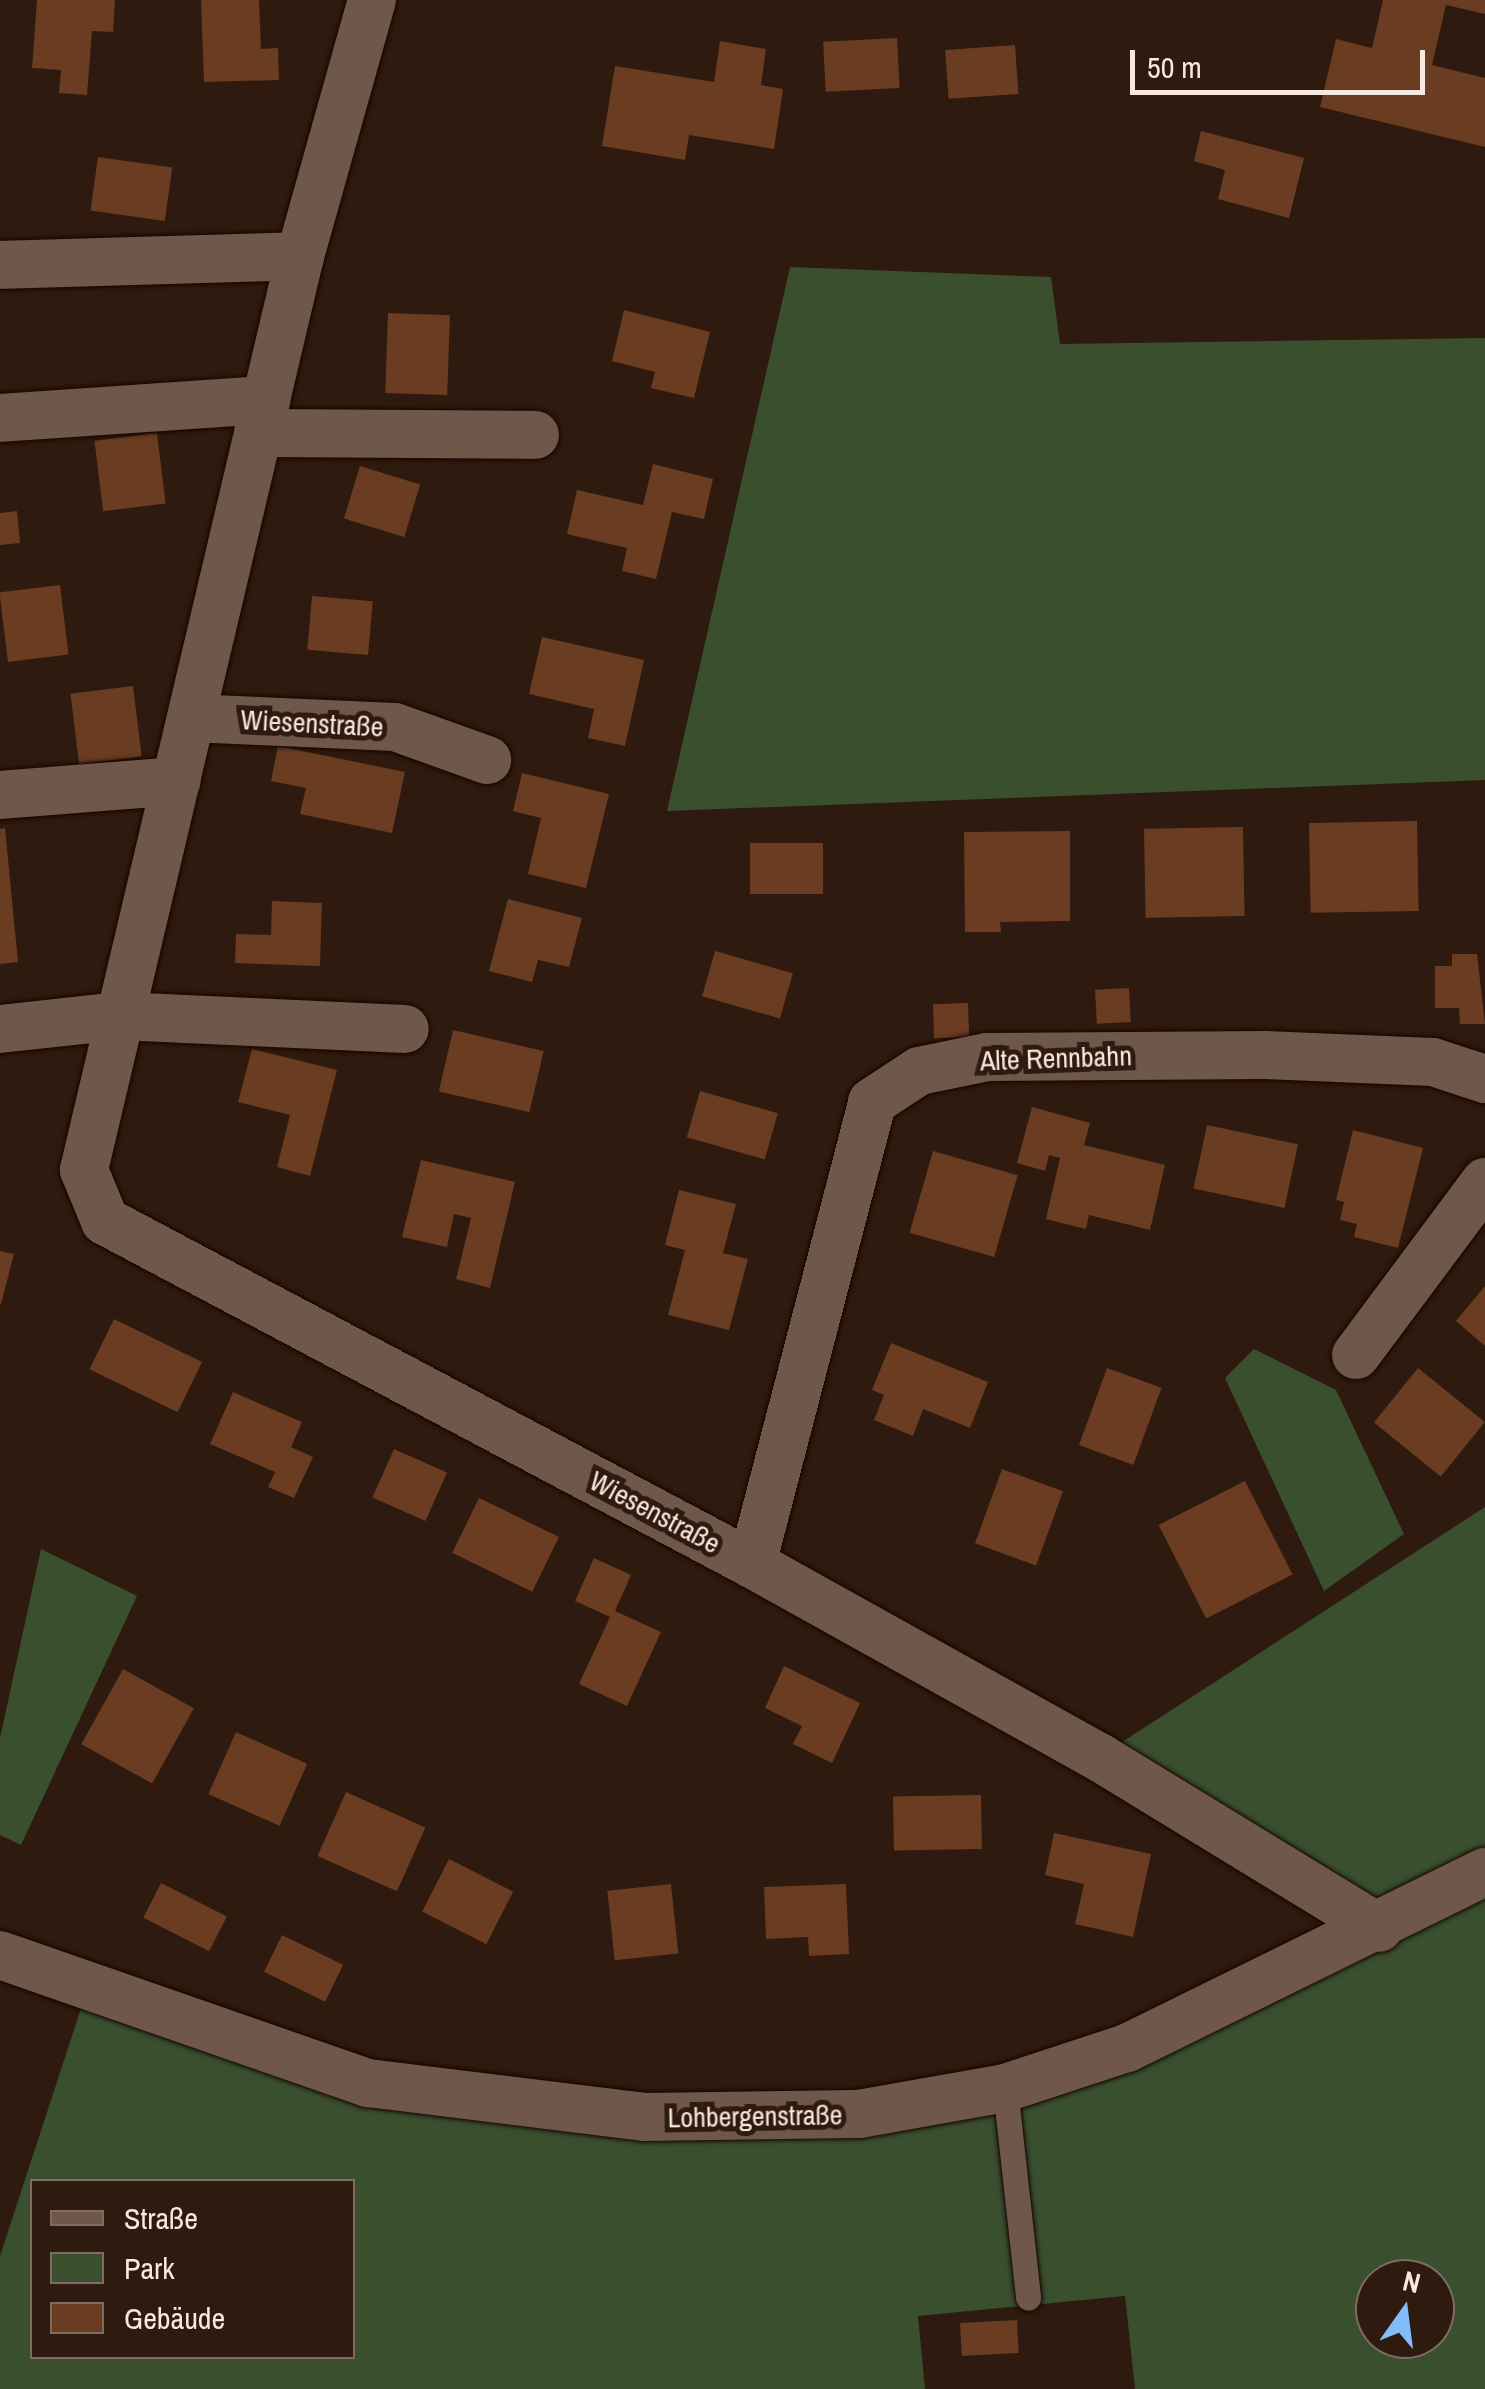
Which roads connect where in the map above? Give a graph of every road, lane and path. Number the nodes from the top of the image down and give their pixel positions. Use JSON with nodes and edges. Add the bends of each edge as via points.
{"nodes":[{"id":1,"x":372,"y":0,"type":"edge"},
{"id":2,"x":300,"y":256,"type":"junction"},
{"id":3,"x":0,"y":264,"type":"edge"},
{"id":4,"x":262,"y":417,"type":"junction"},
{"id":5,"x":0,"y":418,"type":"edge"},
{"id":6,"x":534,"y":435,"type":"dead end"},
{"id":7,"x":191,"y":718,"type":"junction"},
{"id":8,"x":487,"y":760,"type":"dead end"},
{"id":9,"x":176,"y":781,"type":"junction"},
{"id":10,"x":0,"y":795,"type":"edge"},
{"id":11,"x":120,"y":1016,"type":"junction"},
{"id":12,"x":0,"y":1029,"type":"edge"},
{"id":13,"x":405,"y":1029,"type":"dead end"},
{"id":14,"x":1485,"y":1079,"type":"edge"},
{"id":15,"x":1485,"y":1182,"type":"edge"},
{"id":16,"x":1356,"y":1355,"type":"dead end"},
{"id":17,"x":752,"y":1564,"type":"junction"},
{"id":18,"x":1485,"y":1872,"type":"edge"},
{"id":19,"x":1379,"y":1928,"type":"junction"},
{"id":20,"x":0,"y":1954,"type":"edge"},
{"id":21,"x":1005,"y":2088,"type":"junction"},
{"id":22,"x":1028,"y":2298,"type":"dead end"}],
"edges":[{"from":1,"to":2,"type":"street","name":"Wiesenstraße"},
{"from":2,"to":3,"type":"street"},
{"from":2,"to":4,"type":"street","name":"Wiesenstraße"},
{"from":4,"to":5,"type":"street"},
{"from":4,"to":6,"type":"street"},
{"from":4,"to":7,"type":"street","name":"Wiesenstraße"},
{"from":7,"to":8,"type":"street","name":"Wiesenstraße","via":[[395,726]]},
{"from":7,"to":9,"type":"street","name":"Wiesenstraße"},
{"from":9,"to":10,"type":"street"},
{"from":9,"to":11,"type":"street","name":"Wiesenstraße"},
{"from":11,"to":12,"type":"street"},
{"from":11,"to":13,"type":"street"},
{"from":11,"to":17,"type":"street","name":"Wiesenstraße","via":[[84,1170],[106,1222]]},
{"from":14,"to":17,"type":"street","name":"Alte Rennbahn","via":[[1433,1062],[1265,1055],[987,1057],[919,1071],[872,1102]]},
{"from":15,"to":16,"type":"street"},
{"from":17,"to":19,"type":"street","name":"Wiesenstraße","via":[[1099,1757]]},
{"from":18,"to":19,"type":"street","name":"Lohbergenstraße"},
{"from":19,"to":21,"type":"street","name":"Lohbergenstraße","via":[[1128,2048]]},
{"from":20,"to":21,"type":"street","name":"Lohbergenstraße","via":[[368,2083],[644,2117],[858,2114]]},
{"from":21,"to":22,"type":"lane"}]}
